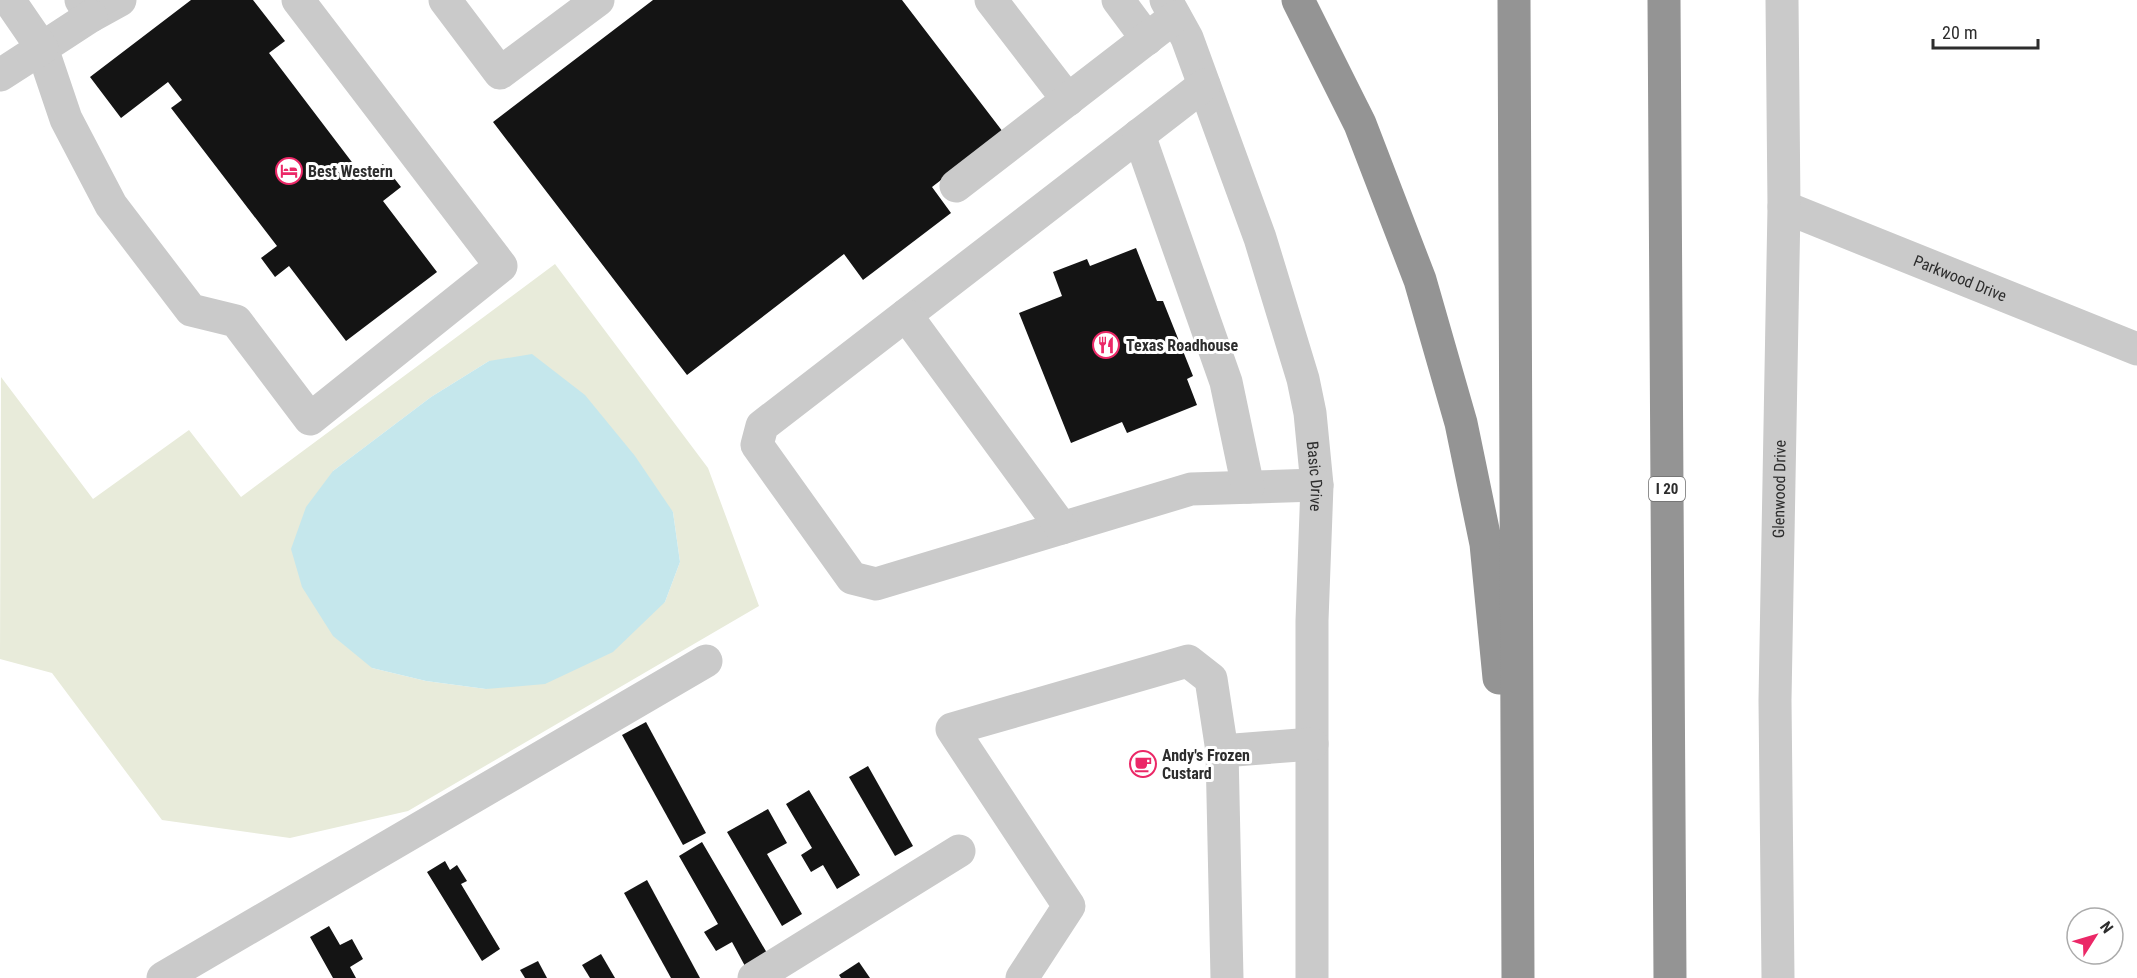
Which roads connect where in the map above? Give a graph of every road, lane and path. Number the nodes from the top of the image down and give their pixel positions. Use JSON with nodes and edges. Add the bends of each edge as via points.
{"nodes":[{"id":1,"x":9,"y":0,"type":"edge"},
{"id":2,"x":120,"y":0,"type":"edge"},
{"id":3,"x":298,"y":0,"type":"edge"},
{"id":4,"x":445,"y":0,"type":"edge"},
{"id":5,"x":991,"y":0,"type":"edge"},
{"id":6,"x":1118,"y":0,"type":"edge"},
{"id":7,"x":1298,"y":0,"type":"edge"},
{"id":8,"x":1514,"y":0,"type":"edge"},
{"id":9,"x":1664,"y":0,"type":"edge"},
{"id":10,"x":1782,"y":0,"type":"edge"},
{"id":11,"x":585,"y":4,"type":"edge"},
{"id":12,"x":86,"y":8,"type":"edge"},
{"id":13,"x":1170,"y":8,"type":"edge"},
{"id":14,"x":1147,"y":39,"type":"junction"},
{"id":15,"x":42,"y":48,"type":"junction"},
{"id":16,"x":0,"y":75,"type":"edge"},
{"id":17,"x":1204,"y":85,"type":"junction"},
{"id":18,"x":1068,"y":100,"type":"junction"},
{"id":19,"x":1139,"y":135,"type":"junction"},
{"id":20,"x":956,"y":186,"type":"dead end"},
{"id":21,"x":1784,"y":207,"type":"junction"},
{"id":22,"x":906,"y":315,"type":"junction"},
{"id":23,"x":2137,"y":349,"type":"edge"},
{"id":24,"x":1317,"y":485,"type":"junction"},
{"id":25,"x":1248,"y":488,"type":"junction"},
{"id":26,"x":1062,"y":528,"type":"junction"},
{"id":27,"x":706,"y":661,"type":"dead end"},
{"id":28,"x":1312,"y":744,"type":"junction"},
{"id":29,"x":1222,"y":751,"type":"junction"},
{"id":30,"x":959,"y":851,"type":"dead end"},
{"id":31,"x":1519,"y":897,"type":"junction"},
{"id":32,"x":163,"y":978,"type":"edge"},
{"id":33,"x":754,"y":978,"type":"edge"},
{"id":34,"x":1022,"y":978,"type":"edge"},
{"id":35,"x":1227,"y":978,"type":"edge"},
{"id":36,"x":1312,"y":978,"type":"edge"},
{"id":37,"x":1518,"y":978,"type":"edge"},
{"id":38,"x":1670,"y":978,"type":"edge"},
{"id":39,"x":1778,"y":978,"type":"edge"}],
"edges":[{"from":1,"to":15,"type":"street"},
{"from":2,"to":12,"type":"street"},
{"from":3,"to":15,"type":"street","via":[[501,266],[310,419],[236,321],[191,310],[111,205],[66,119]]},
{"from":4,"to":11,"type":"street","via":[[500,73]]},
{"from":5,"to":18,"type":"street"},
{"from":6,"to":14,"type":"street"},
{"from":7,"to":31,"type":"highway","via":[[1360,124],[1420,280],[1461,423],[1486,544]]},
{"from":8,"to":31,"type":"highway"},
{"from":9,"to":38,"type":"highway","number":"I 20"},
{"from":10,"to":21,"type":"street","name":"Glenwood Drive"},
{"from":12,"to":15,"type":"street"},
{"from":13,"to":14,"type":"street"},
{"from":13,"to":17,"type":"street","name":"Basic Drive","via":[[1187,38]]},
{"from":14,"to":18,"type":"street"},
{"from":15,"to":16,"type":"street"},
{"from":17,"to":19,"type":"street"},
{"from":17,"to":24,"type":"street","name":"Basic Drive","via":[[1260,238],[1303,379],[1311,413]]},
{"from":18,"to":20,"type":"street"},
{"from":19,"to":22,"type":"street"},
{"from":19,"to":25,"type":"street","via":[[1226,382]]},
{"from":21,"to":23,"type":"street","name":"Parkwood Drive"},
{"from":21,"to":39,"type":"street","name":"Glenwood Drive","via":[[1775,700]]},
{"from":22,"to":26,"type":"street"},
{"from":22,"to":26,"type":"street","via":[[762,426],[756,445],[852,578],[876,584]]},
{"from":24,"to":25,"type":"street"},
{"from":24,"to":28,"type":"street","name":"Basic Drive"},
{"from":25,"to":26,"type":"street","via":[[1191,489]]},
{"from":27,"to":32,"type":"street"},
{"from":28,"to":29,"type":"street"},
{"from":28,"to":36,"type":"street","name":"Basic Drive"},
{"from":29,"to":34,"type":"street","via":[[1211,679],[1188,661],[952,729],[1069,906]]},
{"from":29,"to":35,"type":"street"},
{"from":30,"to":33,"type":"street"},
{"from":31,"to":37,"type":"highway"}]}
